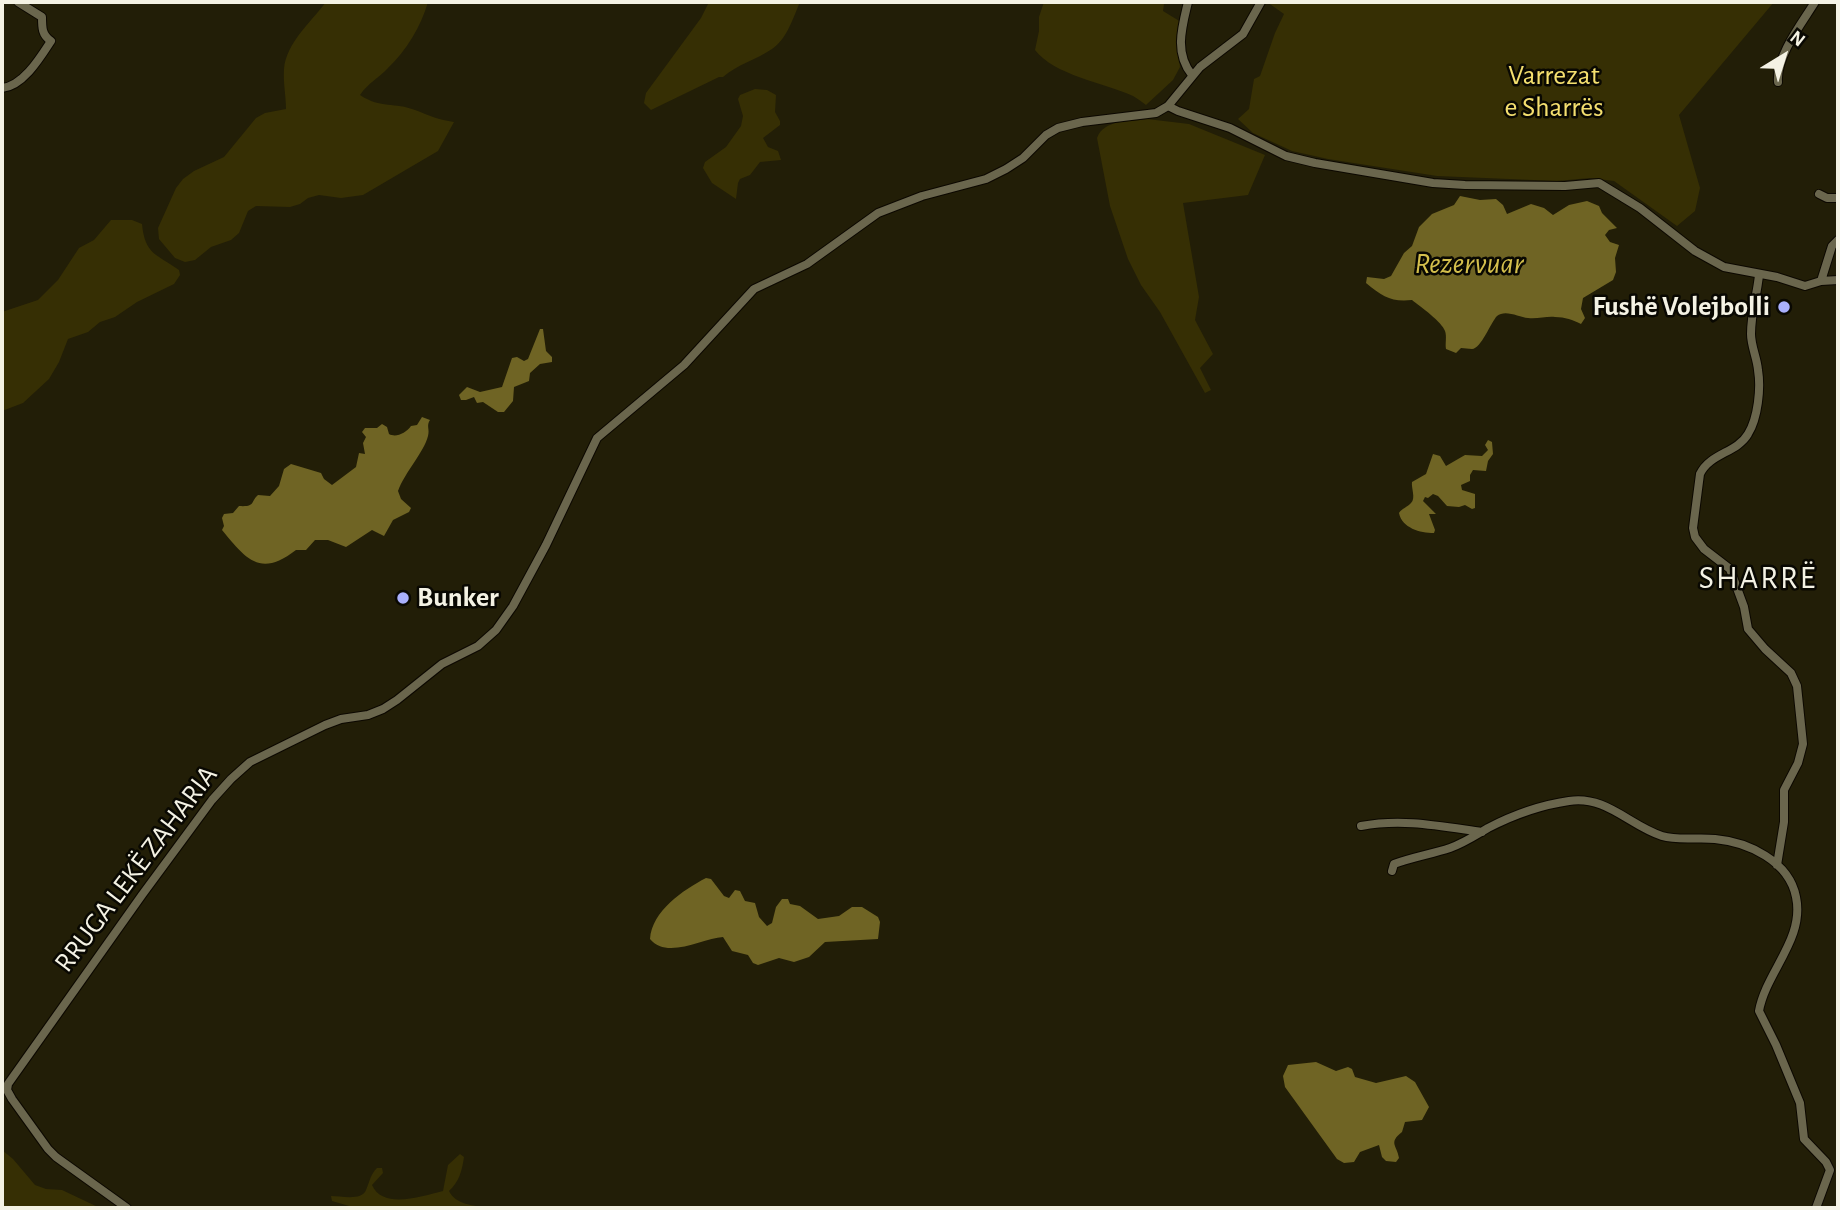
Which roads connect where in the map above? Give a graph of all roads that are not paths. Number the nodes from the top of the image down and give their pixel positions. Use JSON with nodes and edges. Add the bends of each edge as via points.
{"nodes":[{"id":1,"x":19,"y":2,"type":"edge"},
{"id":2,"x":1188,"y":2,"type":"edge"},
{"id":3,"x":1261,"y":2,"type":"edge"},
{"id":4,"x":1815,"y":2,"type":"edge"},
{"id":5,"x":1192,"y":75,"type":"junction"},
{"id":6,"x":1778,"y":82,"type":"dead end"},
{"id":7,"x":2,"y":88,"type":"edge"},
{"id":8,"x":1168,"y":106,"type":"junction"},
{"id":9,"x":1819,"y":194,"type":"dead end"},
{"id":10,"x":1838,"y":198,"type":"edge"},
{"id":11,"x":1838,"y":240,"type":"edge"},
{"id":12,"x":1759,"y":275,"type":"junction"},
{"id":13,"x":1838,"y":280,"type":"edge"},
{"id":14,"x":1821,"y":281,"type":"junction"},
{"id":15,"x":1361,"y":826,"type":"dead end"},
{"id":16,"x":1482,"y":832,"type":"junction"},
{"id":17,"x":1777,"y":865,"type":"junction"},
{"id":18,"x":1392,"y":871,"type":"dead end"},
{"id":19,"x":127,"y":1208,"type":"edge"},
{"id":20,"x":1816,"y":1208,"type":"edge"}],
"edges":[{"from":1,"to":7,"type":"street","via":[[42,17],[42,29],[51,41],[38,61],[10,87]]},
{"from":2,"to":5,"type":"street","via":[[1181,51]]},
{"from":3,"to":5,"type":"street","via":[[1243,34]]},
{"from":4,"to":6,"type":"street","via":[[1780,66]]},
{"from":5,"to":8,"type":"street"},
{"from":8,"to":12,"type":"street","via":[[1230,128],[1286,156],[1315,163],[1433,183],[1600,183],[1712,261]]},
{"from":8,"to":19,"type":"street","name":"RRUGA LEKË ZAHARIA","via":[[1147,116],[1058,128],[1006,169],[878,213],[807,264],[754,289],[684,365],[597,438],[546,545],[496,630],[383,709],[303,735],[250,762],[230,779],[8,1084],[12,1099],[48,1149]]},
{"from":9,"to":10,"type":"street"},
{"from":11,"to":14,"type":"street"},
{"from":12,"to":14,"type":"street","via":[[1805,286]]},
{"from":12,"to":17,"type":"street","via":[[1751,335],[1759,385],[1750,430],[1703,468],[1693,528],[1699,544],[1730,569],[1748,629],[1791,673],[1797,686],[1803,744],[1784,790]]},
{"from":13,"to":14,"type":"street"},
{"from":15,"to":16,"type":"street","via":[[1408,821]]},
{"from":16,"to":17,"type":"street","via":[[1529,811],[1571,800],[1586,801],[1616,811],[1659,835],[1734,842]]},
{"from":16,"to":18,"type":"street","via":[[1449,848],[1394,864]]},
{"from":17,"to":20,"type":"street","via":[[1787,875],[1797,909],[1789,943],[1765,988],[1759,1011],[1800,1103],[1804,1139],[1830,1170]]}]}
